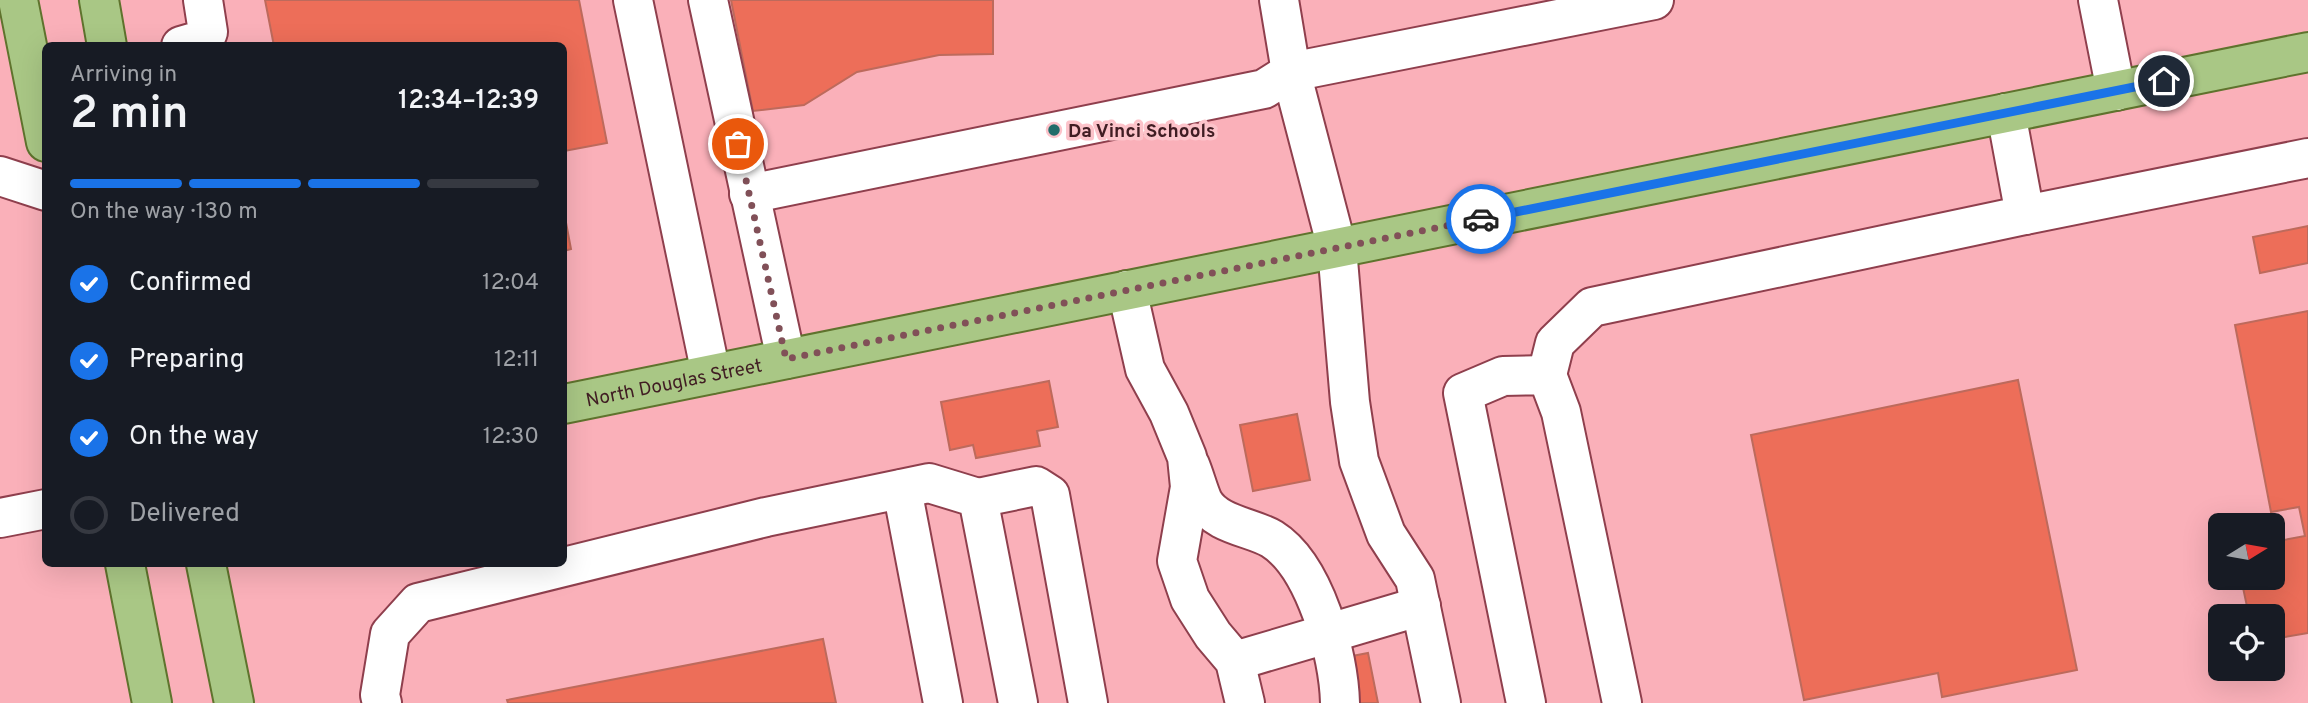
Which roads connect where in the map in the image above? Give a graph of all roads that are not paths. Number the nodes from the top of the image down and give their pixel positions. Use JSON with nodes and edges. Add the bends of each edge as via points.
{"nodes":[{"id":1,"x":18,"y":0,"type":"edge"},
{"id":2,"x":99,"y":0,"type":"edge"},
{"id":3,"x":203,"y":0,"type":"edge"},
{"id":4,"x":633,"y":0,"type":"edge"},
{"id":5,"x":708,"y":0,"type":"edge"},
{"id":6,"x":1279,"y":0,"type":"edge"},
{"id":7,"x":1654,"y":0,"type":"edge"},
{"id":8,"x":2098,"y":0,"type":"edge"},
{"id":9,"x":106,"y":42,"type":"edge"},
{"id":10,"x":195,"y":42,"type":"edge"},
{"id":11,"x":2308,"y":52,"type":"edge"},
{"id":12,"x":1291,"y":72,"type":"junction"},
{"id":13,"x":2116,"y":91,"type":"junction"},
{"id":14,"x":2006,"y":113,"type":"junction"},
{"id":15,"x":42,"y":122,"type":"edge"},
{"id":16,"x":2308,"y":159,"type":"edge"},
{"id":17,"x":0,"y":176,"type":"edge"},
{"id":18,"x":42,"y":190,"type":"edge"},
{"id":19,"x":749,"y":194,"type":"junction"},
{"id":20,"x":2025,"y":215,"type":"junction"},
{"id":21,"x":1337,"y":248,"type":"junction"},
{"id":22,"x":1127,"y":290,"type":"junction"},
{"id":23,"x":786,"y":359,"type":"junction"},
{"id":24,"x":711,"y":374,"type":"junction"},
{"id":25,"x":1547,"y":375,"type":"junction"},
{"id":26,"x":567,"y":403,"type":"edge"},
{"id":27,"x":1187,"y":457,"type":"junction"},
{"id":28,"x":902,"y":489,"type":"junction"},
{"id":29,"x":978,"y":498,"type":"junction"},
{"id":30,"x":42,"y":510,"type":"edge"},
{"id":31,"x":0,"y":518,"type":"edge"},
{"id":32,"x":567,"y":566,"type":"edge"},
{"id":33,"x":126,"y":567,"type":"edge"},
{"id":34,"x":207,"y":567,"type":"edge"},
{"id":35,"x":563,"y":567,"type":"edge"},
{"id":36,"x":1421,"y":606,"type":"junction"},
{"id":37,"x":1327,"y":632,"type":"junction"},
{"id":38,"x":1235,"y":661,"type":"junction"},
{"id":39,"x":1343,"y":697,"type":"edge"},
{"id":40,"x":152,"y":703,"type":"edge"},
{"id":41,"x":234,"y":703,"type":"edge"},
{"id":42,"x":382,"y":703,"type":"edge"},
{"id":43,"x":943,"y":703,"type":"edge"},
{"id":44,"x":1018,"y":703,"type":"edge"},
{"id":45,"x":1088,"y":703,"type":"edge"},
{"id":46,"x":1245,"y":703,"type":"edge"},
{"id":47,"x":1441,"y":703,"type":"edge"},
{"id":48,"x":1526,"y":703,"type":"edge"},
{"id":49,"x":1622,"y":703,"type":"edge"}],
"edges":[{"from":1,"to":15,"type":"main road"},
{"from":2,"to":9,"type":"main road"},
{"from":3,"to":10,"type":"street","via":[[208,32],[205,39]]},
{"from":4,"to":24,"type":"street"},
{"from":5,"to":19,"type":"street"},
{"from":6,"to":12,"type":"street"},
{"from":7,"to":12,"type":"street"},
{"from":8,"to":13,"type":"street"},
{"from":11,"to":13,"type":"main road","name":"North Douglas Street"},
{"from":12,"to":19,"type":"street","via":[[1264,89]]},
{"from":12,"to":21,"type":"street"},
{"from":13,"to":14,"type":"main road","name":"North Douglas Street"},
{"from":14,"to":20,"type":"street"},
{"from":14,"to":21,"type":"main road","name":"North Douglas Street"},
{"from":16,"to":20,"type":"street"},
{"from":17,"to":18,"type":"street"},
{"from":19,"to":23,"type":"street"},
{"from":20,"to":25,"type":"street","via":[[1592,307],[1555,343]]},
{"from":21,"to":22,"type":"main road","name":"North Douglas Street"},
{"from":21,"to":36,"type":"street","via":[[1359,461],[1386,534],[1415,579]]},
{"from":22,"to":23,"type":"main road","name":"North Douglas Street"},
{"from":22,"to":27,"type":"street","via":[[1145,369]]},
{"from":23,"to":24,"type":"main road","name":"North Douglas Street"},
{"from":24,"to":26,"type":"main road","name":"North Douglas Street"},
{"from":25,"to":48,"type":"street","via":[[1503,376],[1462,394]]},
{"from":25,"to":49,"type":"street","via":[[1562,412]]},
{"from":27,"to":37,"type":"street","via":[[1204,503],[1226,521],[1273,540],[1306,572]]},
{"from":27,"to":38,"type":"street","via":[[1190,487],[1177,561],[1190,599]]},
{"from":28,"to":29,"type":"street","via":[[929,483]]},
{"from":28,"to":32,"type":"street"},
{"from":28,"to":43,"type":"street"},
{"from":29,"to":44,"type":"street"},
{"from":29,"to":45,"type":"street","via":[[1036,486],[1050,495]]},
{"from":30,"to":31,"type":"street"},
{"from":33,"to":40,"type":"main road"},
{"from":34,"to":41,"type":"main road"},
{"from":35,"to":42,"type":"street","via":[[418,603],[390,634]]},
{"from":36,"to":37,"type":"street"},
{"from":36,"to":47,"type":"street"},
{"from":37,"to":38,"type":"street"},
{"from":37,"to":39,"type":"street"},
{"from":38,"to":46,"type":"street"}]}
